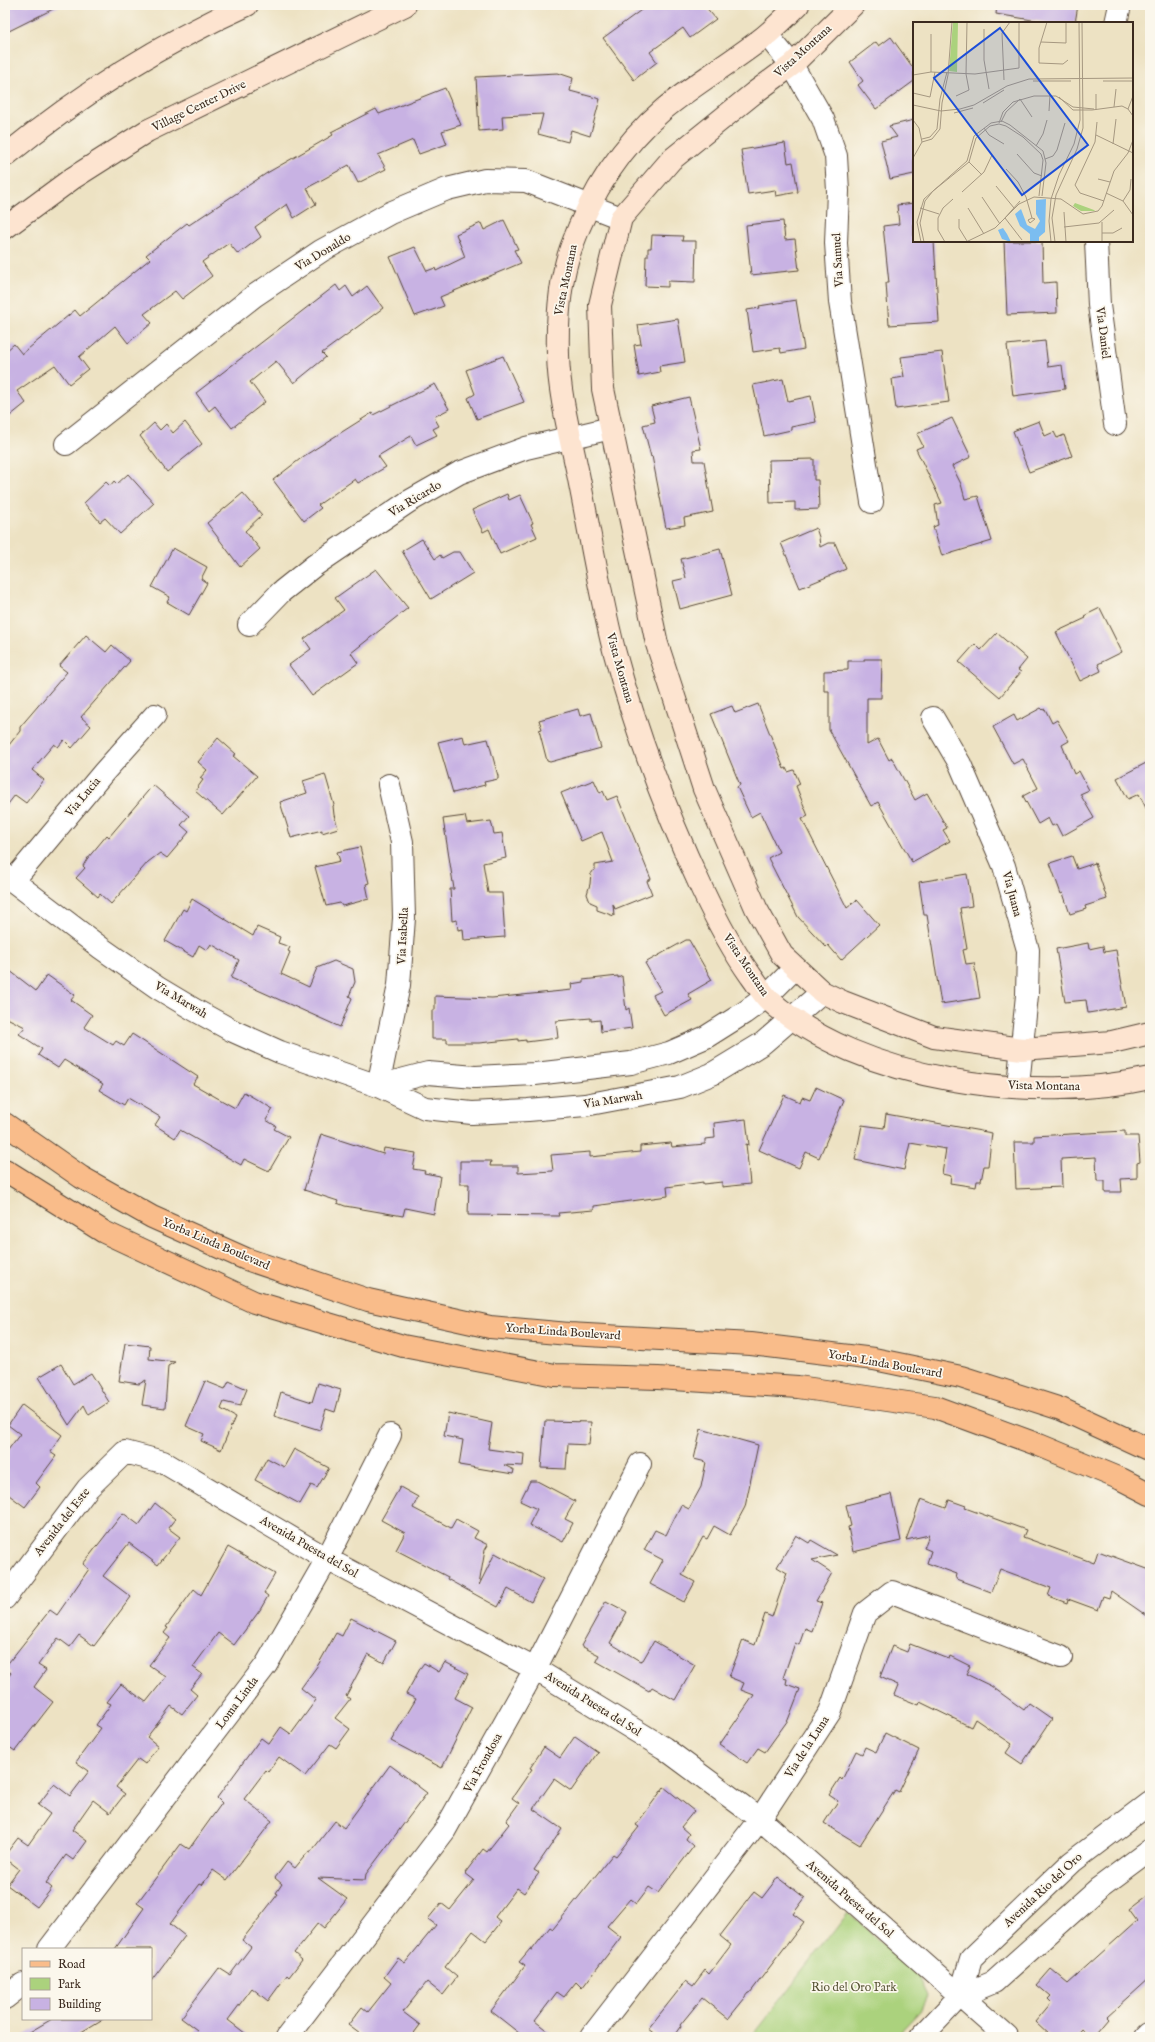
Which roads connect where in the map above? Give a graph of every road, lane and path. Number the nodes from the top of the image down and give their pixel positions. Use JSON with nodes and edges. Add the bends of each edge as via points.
{"nodes":[{"id":1,"x":247,"y":5,"type":"edge"},
{"id":2,"x":405,"y":5,"type":"edge"},
{"id":3,"x":798,"y":5,"type":"edge"},
{"id":4,"x":852,"y":5,"type":"edge"},
{"id":5,"x":1120,"y":5,"type":"edge"},
{"id":6,"x":1116,"y":22,"type":"edge"},
{"id":7,"x":767,"y":35,"type":"junction"},
{"id":8,"x":792,"y":65,"type":"junction"},
{"id":9,"x":5,"y":156,"type":"edge"},
{"id":10,"x":589,"y":205,"type":"junction"},
{"id":11,"x":621,"y":218,"type":"junction"},
{"id":12,"x":5,"y":228,"type":"edge"},
{"id":13,"x":1096,"y":242,"type":"edge"},
{"id":14,"x":1115,"y":424,"type":"dead end"},
{"id":15,"x":611,"y":428,"type":"junction"},
{"id":16,"x":571,"y":437,"type":"junction"},
{"id":17,"x":66,"y":444,"type":"dead end"},
{"id":18,"x":872,"y":502,"type":"dead end"},
{"id":19,"x":249,"y":626,"type":"dead end"},
{"id":20,"x":155,"y":715,"type":"dead end"},
{"id":21,"x":933,"y":718,"type":"dead end"},
{"id":22,"x":389,"y":785,"type":"dead end"},
{"id":23,"x":9,"y":878,"type":"edge"},
{"id":24,"x":795,"y":968,"type":"junction"},
{"id":25,"x":822,"y":992,"type":"junction"},
{"id":26,"x":766,"y":997,"type":"junction"},
{"id":27,"x":793,"y":1019,"type":"junction"},
{"id":28,"x":1150,"y":1033,"type":"edge"},
{"id":29,"x":1022,"y":1049,"type":"junction"},
{"id":30,"x":1150,"y":1078,"type":"edge"},
{"id":31,"x":378,"y":1086,"type":"junction"},
{"id":32,"x":1018,"y":1086,"type":"junction"},
{"id":33,"x":5,"y":1124,"type":"edge"},
{"id":34,"x":5,"y":1170,"type":"edge"},
{"id":35,"x":390,"y":1435,"type":"dead end"},
{"id":36,"x":1150,"y":1450,"type":"edge"},
{"id":37,"x":125,"y":1452,"type":"joint"},
{"id":38,"x":640,"y":1464,"type":"dead end"},
{"id":39,"x":1150,"y":1494,"type":"edge"},
{"id":40,"x":327,"y":1559,"type":"junction"},
{"id":41,"x":5,"y":1598,"type":"edge"},
{"id":42,"x":1061,"y":1657,"type":"dead end"},
{"id":43,"x":536,"y":1669,"type":"junction"},
{"id":44,"x":1150,"y":1803,"type":"edge"},
{"id":45,"x":760,"y":1819,"type":"junction"},
{"id":46,"x":1150,"y":1850,"type":"edge"},
{"id":47,"x":50,"y":1948,"type":"edge"},
{"id":48,"x":22,"y":1985,"type":"edge"},
{"id":49,"x":960,"y":1996,"type":"junction"},
{"id":50,"x":5,"y":1998,"type":"edge"},
{"id":51,"x":1150,"y":2033,"type":"edge"},
{"id":52,"x":287,"y":2037,"type":"edge"},
{"id":53,"x":591,"y":2037,"type":"edge"},
{"id":54,"x":922,"y":2037,"type":"edge"},
{"id":55,"x":1007,"y":2037,"type":"edge"},
{"id":56,"x":1146,"y":2037,"type":"edge"}],
"edges":[{"from":1,"to":9,"type":"street","via":[[157,50],[96,87]]},
{"from":2,"to":12,"type":"street","name":"Village Center Drive","via":[[148,131],[73,178]]},
{"from":3,"to":7,"type":"street","name":"Vista Montana"},
{"from":4,"to":8,"type":"street","name":"Vista Montana"},
{"from":5,"to":6,"type":"street"},
{"from":7,"to":8,"type":"street","name":"Via Samuel"},
{"from":7,"to":10,"type":"street","name":"Vista Montana","via":[[663,110],[618,157]]},
{"from":8,"to":11,"type":"street","name":"Vista Montana","via":[[671,160]]},
{"from":8,"to":18,"type":"street","name":"Via Samuel","via":[[823,119],[836,156],[836,243],[840,302]]},
{"from":10,"to":11,"type":"street","name":"Via Donaldo"},
{"from":10,"to":16,"type":"street","name":"Vista Montana","via":[[570,252],[558,314],[558,359]]},
{"from":10,"to":17,"type":"street","name":"Via Donaldo","via":[[526,181],[485,180],[447,189],[390,213],[321,251],[254,296]]},
{"from":11,"to":15,"type":"street","name":"Vista Montana","via":[[600,305],[603,389]]},
{"from":13,"to":14,"type":"street","name":"Via Daniel","via":[[1099,305]]},
{"from":15,"to":16,"type":"street","name":"Via Ricardo"},
{"from":15,"to":24,"type":"street","name":"Vista Montana","via":[[658,644],[704,789],[756,908],[782,955]]},
{"from":16,"to":19,"type":"street","name":"Via Ricardo","via":[[526,448],[459,474],[408,502],[315,565],[281,592]]},
{"from":16,"to":26,"type":"street","name":"Vista Montana","via":[[606,617],[644,745],[669,813],[712,910],[725,936]]},
{"from":20,"to":23,"type":"street","name":"Via Lucia"},
{"from":21,"to":29,"type":"street","name":"Via Juana","via":[[960,764],[1004,866],[1028,950]]},
{"from":22,"to":31,"type":"street","name":"Via Isabella","via":[[402,842],[404,918],[399,985]]},
{"from":23,"to":31,"type":"street","name":"Via Marwah","via":[[158,988],[193,1009],[280,1052]]},
{"from":24,"to":25,"type":"street","name":"Vista Montana"},
{"from":24,"to":26,"type":"street"},
{"from":25,"to":27,"type":"street","name":"Via Marwah"},
{"from":25,"to":29,"type":"street","name":"Vista Montana","via":[[934,1037]]},
{"from":26,"to":27,"type":"street","name":"Vista Montana"},
{"from":26,"to":31,"type":"street","via":[[706,1037],[669,1053],[631,1063],[535,1074],[475,1077],[428,1073]]},
{"from":27,"to":31,"type":"street","name":"Via Marwah","via":[[763,1043],[712,1074],[680,1087],[585,1105],[472,1113],[425,1108]]},
{"from":27,"to":32,"type":"street","name":"Vista Montana","via":[[861,1056],[894,1066],[963,1082]]},
{"from":28,"to":29,"type":"street","name":"Vista Montana","via":[[1112,1042]]},
{"from":29,"to":32,"type":"street","name":"Via Juana"},
{"from":30,"to":32,"type":"street","name":"Vista Montana","via":[[1094,1087]]},
{"from":33,"to":36,"type":"main road","name":"Yorba Linda Boulevard","via":[[82,1177],[152,1217],[246,1259],[368,1300],[490,1326],[569,1334],[751,1344],[874,1359],[961,1377],[1061,1409]]},
{"from":34,"to":39,"type":"main road","via":[[104,1232],[254,1302],[403,1346],[555,1375],[658,1378],[798,1387],[935,1407],[1039,1445]]},
{"from":35,"to":40,"type":"street","name":"Loma Linda"},
{"from":37,"to":40,"type":"street","name":"Avenida Puesta del Sol","via":[[164,1462]]},
{"from":37,"to":41,"type":"street","name":"Avenida del Este","via":[[88,1488]]},
{"from":38,"to":43,"type":"street","name":"Via Frondosa"},
{"from":40,"to":43,"type":"street","name":"Avenida Puesta del Sol"},
{"from":40,"to":47,"type":"street","name":"Loma Linda","via":[[266,1665]]},
{"from":42,"to":45,"type":"street","name":"Via de la Luna","via":[[892,1592],[865,1612],[830,1712]]},
{"from":43,"to":45,"type":"street","name":"Avenida Puesta del Sol","via":[[664,1748]]},
{"from":43,"to":52,"type":"street","name":"Via Frondosa","via":[[446,1830]]},
{"from":44,"to":49,"type":"street","name":"Avenida Rio del Oro","via":[[1072,1862],[970,1959]]},
{"from":45,"to":49,"type":"street","name":"Avenida Puesta del Sol"},
{"from":45,"to":53,"type":"street","name":"Via de la Luna"},
{"from":46,"to":49,"type":"street","name":"Avenida Rio del Oro","via":[[1099,1888],[994,1982]]},
{"from":48,"to":50,"type":"street"},
{"from":49,"to":54,"type":"street","name":"Avenida Rio del Oro"},
{"from":49,"to":55,"type":"street","name":"Avenida Puesta del Sol"},
{"from":51,"to":56,"type":"street"}]}
